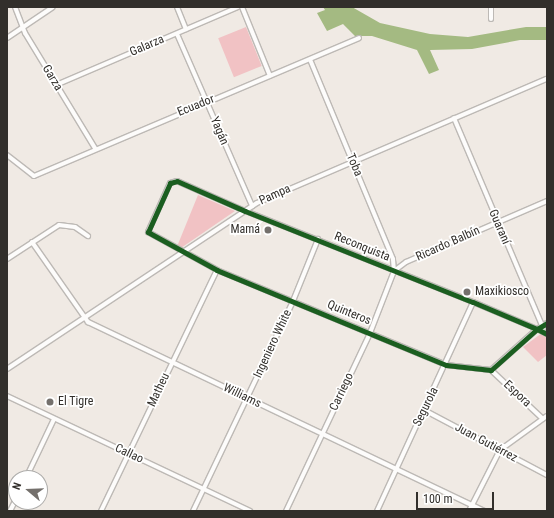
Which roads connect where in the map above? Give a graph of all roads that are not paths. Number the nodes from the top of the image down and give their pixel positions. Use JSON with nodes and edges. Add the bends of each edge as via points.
{"nodes":[{"id":1,"x":15,"y":7,"type":"edge"},
{"id":2,"x":53,"y":7,"type":"edge"},
{"id":3,"x":177,"y":7,"type":"edge"},
{"id":4,"x":238,"y":7,"type":"edge"},
{"id":5,"x":242,"y":7,"type":"edge"},
{"id":6,"x":491,"y":7,"type":"edge"},
{"id":7,"x":491,"y":19,"type":"dead end"},
{"id":8,"x":23,"y":27,"type":"junction"},
{"id":9,"x":186,"y":30,"type":"junction"},
{"id":10,"x":176,"y":34,"type":"junction"},
{"id":11,"x":7,"y":38,"type":"edge"},
{"id":12,"x":359,"y":38,"type":"dead end"},
{"id":13,"x":310,"y":60,"type":"junction"},
{"id":14,"x":270,"y":76,"type":"junction"},
{"id":15,"x":547,"y":79,"type":"edge"},
{"id":16,"x":56,"y":85,"type":"junction"},
{"id":17,"x":207,"y":102,"type":"junction"},
{"id":18,"x":454,"y":118,"type":"junction"},
{"id":19,"x":95,"y":148,"type":"junction"},
{"id":20,"x":7,"y":155,"type":"edge"},
{"id":21,"x":354,"y":162,"type":"junction"},
{"id":22,"x":547,"y":201,"type":"edge"},
{"id":23,"x":252,"y":206,"type":"junction"},
{"id":24,"x":245,"y":211,"type":"junction"},
{"id":25,"x":497,"y":222,"type":"junction"},
{"id":26,"x":149,"y":235,"type":"joint"},
{"id":27,"x":88,"y":236,"type":"dead end"},
{"id":28,"x":318,"y":239,"type":"junction"},
{"id":29,"x":32,"y":242,"type":"junction"},
{"id":30,"x":180,"y":252,"type":"junction"},
{"id":31,"x":7,"y":259,"type":"edge"},
{"id":32,"x":217,"y":270,"type":"junction"},
{"id":33,"x":394,"y":271,"type":"junction"},
{"id":34,"x":293,"y":301,"type":"junction"},
{"id":35,"x":473,"y":302,"type":"junction"},
{"id":36,"x":84,"y":317,"type":"junction"},
{"id":37,"x":547,"y":323,"type":"edge"},
{"id":38,"x":542,"y":326,"type":"junction"},
{"id":39,"x":537,"y":329,"type":"junction"},
{"id":40,"x":370,"y":333,"type":"junction"},
{"id":41,"x":547,"y":334,"type":"edge"},
{"id":42,"x":172,"y":362,"type":"junction"},
{"id":43,"x":446,"y":365,"type":"junction"},
{"id":44,"x":7,"y":369,"type":"edge"},
{"id":45,"x":490,"y":370,"type":"junction"},
{"id":46,"x":7,"y":396,"type":"edge"},
{"id":47,"x":247,"y":399,"type":"junction"},
{"id":48,"x":424,"y":410,"type":"junction"},
{"id":49,"x":547,"y":416,"type":"edge"},
{"id":50,"x":54,"y":419,"type":"junction"},
{"id":51,"x":543,"y":419,"type":"junction"},
{"id":52,"x":322,"y":434,"type":"junction"},
{"id":53,"x":500,"y":450,"type":"junction"},
{"id":54,"x":129,"y":453,"type":"junction"},
{"id":55,"x":396,"y":469,"type":"junction"},
{"id":56,"x":30,"y":470,"type":"edge"},
{"id":57,"x":547,"y":475,"type":"edge"},
{"id":58,"x":204,"y":489,"type":"junction"},
{"id":59,"x":472,"y":505,"type":"junction"},
{"id":60,"x":7,"y":509,"type":"edge"},
{"id":61,"x":10,"y":511,"type":"edge"},
{"id":62,"x":101,"y":511,"type":"edge"},
{"id":63,"x":193,"y":511,"type":"edge"},
{"id":64,"x":250,"y":511,"type":"edge"},
{"id":65,"x":286,"y":511,"type":"edge"},
{"id":66,"x":377,"y":511,"type":"edge"},
{"id":67,"x":469,"y":511,"type":"edge"},
{"id":68,"x":484,"y":511,"type":"edge"}],
"edges":[{"from":1,"to":8,"type":"street","name":"Garza"},
{"from":2,"to":8,"type":"street"},
{"from":3,"to":9,"type":"street"},
{"from":4,"to":9,"type":"street","name":"Galarza"},
{"from":5,"to":14,"type":"street"},
{"from":6,"to":7,"type":"street"},
{"from":8,"to":11,"type":"street"},
{"from":8,"to":16,"type":"street","name":"Garza"},
{"from":9,"to":10,"type":"street","name":"Galarza"},
{"from":10,"to":16,"type":"street","name":"Galarza"},
{"from":10,"to":17,"type":"street","name":"Yagán"},
{"from":12,"to":13,"type":"street","name":"Ecuador"},
{"from":13,"to":14,"type":"street","name":"Ecuador"},
{"from":13,"to":21,"type":"street","name":"Toba"},
{"from":14,"to":17,"type":"street","name":"Ecuador"},
{"from":15,"to":18,"type":"street","name":"Pampa"},
{"from":16,"to":19,"type":"street","name":"Garza"},
{"from":17,"to":19,"type":"street","name":"Ecuador"},
{"from":17,"to":23,"type":"street","name":"Yagán"},
{"from":18,"to":21,"type":"street","name":"Pampa"},
{"from":18,"to":25,"type":"street","name":"Guaraní"},
{"from":19,"to":20,"type":"street","name":"Ecuador","via":[[34,176]]},
{"from":21,"to":23,"type":"street","name":"Pampa"},
{"from":21,"to":33,"type":"street","name":"Toba"},
{"from":22,"to":25,"type":"street","name":"Ricardo Balbín"},
{"from":23,"to":24,"type":"street","name":"Pampa"},
{"from":24,"to":26,"type":"street","name":"Reconquista","via":[[177,181],[170,183]]},
{"from":24,"to":28,"type":"street","name":"Reconquista"},
{"from":24,"to":30,"type":"street","name":"Pampa"},
{"from":25,"to":33,"type":"street","name":"Ricardo Balbín","via":[[406,262]]},
{"from":25,"to":38,"type":"street","name":"Guaraní"},
{"from":26,"to":30,"type":"street","name":"Quinteros"},
{"from":27,"to":29,"type":"street","via":[[75,227],[59,225]]},
{"from":28,"to":33,"type":"street","name":"Reconquista"},
{"from":28,"to":34,"type":"street","name":"Ingeniero White"},
{"from":29,"to":31,"type":"street"},
{"from":29,"to":36,"type":"street","name":"Williams"},
{"from":30,"to":32,"type":"street","name":"Quinteros"},
{"from":30,"to":36,"type":"street","name":"Pampa"},
{"from":32,"to":34,"type":"street","name":"Quinteros"},
{"from":32,"to":42,"type":"street","name":"Matheu"},
{"from":33,"to":35,"type":"street","name":"Reconquista"},
{"from":33,"to":40,"type":"street","name":"Carriego"},
{"from":34,"to":40,"type":"street","name":"Quinteros"},
{"from":34,"to":47,"type":"street","name":"Ingeniero White"},
{"from":35,"to":39,"type":"street","name":"Reconquista"},
{"from":35,"to":43,"type":"street","name":"Segurola"},
{"from":36,"to":42,"type":"street","name":"Williams"},
{"from":36,"to":44,"type":"street","name":"Pampa"},
{"from":37,"to":38,"type":"street"},
{"from":38,"to":39,"type":"street"},
{"from":38,"to":41,"type":"street","name":"Guaraní"},
{"from":39,"to":41,"type":"street","name":"Reconquista"},
{"from":39,"to":45,"type":"street"},
{"from":40,"to":43,"type":"street","name":"Quinteros"},
{"from":40,"to":52,"type":"street","name":"Carriego"},
{"from":42,"to":47,"type":"street","name":"Williams"},
{"from":42,"to":54,"type":"street","name":"Matheu"},
{"from":43,"to":45,"type":"street","name":"Quinteros"},
{"from":43,"to":48,"type":"street","name":"Segurola"},
{"from":45,"to":51,"type":"street","name":"Espora"},
{"from":46,"to":50,"type":"street","name":"Callao"},
{"from":47,"to":52,"type":"street","name":"Williams"},
{"from":47,"to":58,"type":"street","name":"Ingeniero White"},
{"from":48,"to":53,"type":"street","name":"Juan Gutiérrez"},
{"from":48,"to":55,"type":"street","name":"Segurola"},
{"from":49,"to":51,"type":"street"},
{"from":50,"to":54,"type":"street","name":"Callao"},
{"from":50,"to":56,"type":"street"},
{"from":51,"to":53,"type":"street"},
{"from":52,"to":55,"type":"street","name":"Williams"},
{"from":52,"to":65,"type":"street","name":"Carriego"},
{"from":53,"to":57,"type":"street","name":"Juan Gutiérrez"},
{"from":53,"to":59,"type":"street"},
{"from":54,"to":58,"type":"street","name":"Callao"},
{"from":54,"to":62,"type":"street","name":"Matheu"},
{"from":55,"to":59,"type":"street","name":"Williams"},
{"from":55,"to":66,"type":"street","name":"Segurola"},
{"from":58,"to":63,"type":"street","name":"Ingeniero White"},
{"from":58,"to":64,"type":"street","name":"Callao"},
{"from":59,"to":67,"type":"street"},
{"from":59,"to":68,"type":"street","name":"Williams"},
{"from":60,"to":61,"type":"street"}]}
